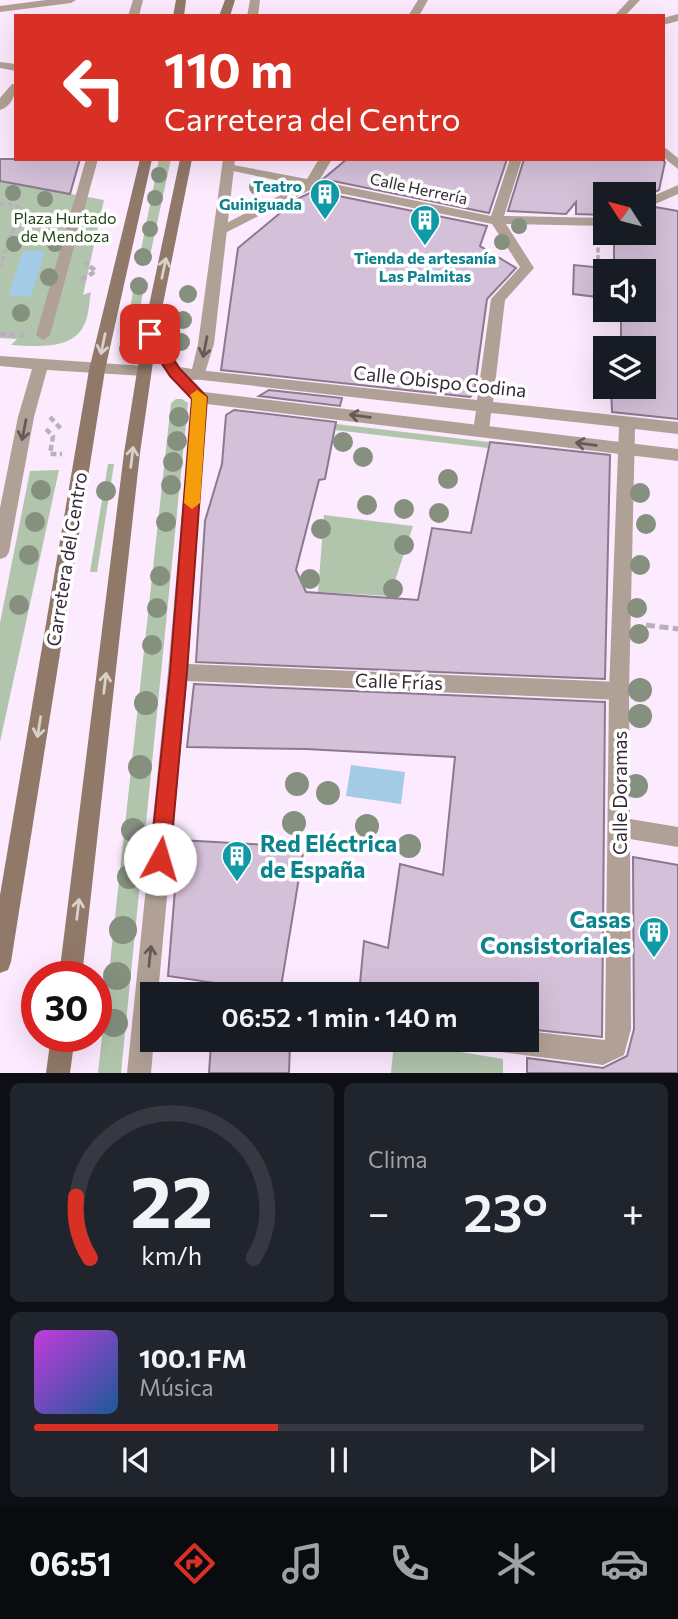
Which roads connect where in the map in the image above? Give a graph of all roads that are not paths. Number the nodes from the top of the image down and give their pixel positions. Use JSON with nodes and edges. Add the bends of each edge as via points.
{"nodes":[{"id":1,"x":71,"y":0,"type":"edge"},
{"id":2,"x":635,"y":0,"type":"edge"},
{"id":3,"x":0,"y":9,"type":"edge"},
{"id":4,"x":621,"y":14,"type":"edge"},
{"id":5,"x":14,"y":89,"type":"edge"},
{"id":6,"x":0,"y":106,"type":"edge"},
{"id":7,"x":665,"y":152,"type":"edge"},
{"id":8,"x":91,"y":161,"type":"edge"},
{"id":9,"x":145,"y":161,"type":"edge"},
{"id":10,"x":186,"y":161,"type":"edge"},
{"id":11,"x":325,"y":161,"type":"edge"},
{"id":12,"x":515,"y":161,"type":"edge"},
{"id":13,"x":229,"y":163,"type":"edge"},
{"id":14,"x":678,"y":165,"type":"edge"},
{"id":15,"x":310,"y":185,"type":"junction"},
{"id":16,"x":678,"y":189,"type":"edge"},
{"id":17,"x":656,"y":199,"type":"edge"},
{"id":18,"x":496,"y":220,"type":"junction"},
{"id":19,"x":593,"y":222,"type":"edge"},
{"id":20,"x":220,"y":230,"type":"junction"},
{"id":21,"x":150,"y":334,"type":"junction"},
{"id":22,"x":43,"y":335,"type":"dead end"},
{"id":23,"x":0,"y":361,"type":"edge"},
{"id":24,"x":41,"y":364,"type":"junction"},
{"id":25,"x":97,"y":370,"type":"junction"},
{"id":26,"x":144,"y":371,"type":"junction"},
{"id":27,"x":175,"y":372,"type":"junction"},
{"id":28,"x":198,"y":375,"type":"junction"},
{"id":29,"x":200,"y":397,"type":"junction"},
{"id":30,"x":484,"y":407,"type":"junction"},
{"id":31,"x":627,"y":422,"type":"junction"},
{"id":32,"x":678,"y":428,"type":"edge"},
{"id":33,"x":481,"y":431,"type":"junction"},
{"id":34,"x":627,"y":449,"type":"junction"},
{"id":35,"x":678,"y":455,"type":"edge"},
{"id":36,"x":0,"y":552,"type":"edge"},
{"id":37,"x":178,"y":672,"type":"junction"},
{"id":38,"x":619,"y":691,"type":"junction"},
{"id":39,"x":619,"y":827,"type":"junction"},
{"id":40,"x":678,"y":837,"type":"edge"},
{"id":41,"x":72,"y":961,"type":"edge"},
{"id":42,"x":0,"y":962,"type":"edge"},
{"id":43,"x":154,"y":982,"type":"edge"},
{"id":44,"x":539,"y":1045,"type":"edge"},
{"id":45,"x":61,"y":1052,"type":"edge"},
{"id":46,"x":143,"y":1052,"type":"edge"},
{"id":47,"x":58,"y":1073,"type":"edge"},
{"id":48,"x":139,"y":1073,"type":"edge"}],
"edges":[{"from":1,"to":3,"type":"street"},
{"from":2,"to":4,"type":"street"},
{"from":5,"to":6,"type":"street"},
{"from":7,"to":14,"type":"street"},
{"from":8,"to":22,"type":"street"},
{"from":9,"to":25,"type":"main road","name":"Carretera del Centro","one_way":true},
{"from":21,"to":10,"type":"main road","one_way":true},
{"from":11,"to":15,"type":"street"},
{"from":12,"to":18,"type":"street"},
{"from":13,"to":15,"type":"street","name":"Calle Herrería"},
{"from":13,"to":20,"type":"street"},
{"from":15,"to":18,"type":"street","name":"Calle Herrería"},
{"from":15,"to":20,"type":"street"},
{"from":16,"to":17,"type":"street"},
{"from":18,"to":19,"type":"street","name":"Calle Herrería"},
{"from":18,"to":30,"type":"street","via":[[527,268],[498,299]]},
{"from":20,"to":28,"type":"street","one_way":true},
{"from":21,"to":26,"type":"main road"},
{"from":21,"to":27,"type":"street"},
{"from":23,"to":24,"type":"street"},
{"from":24,"to":25,"type":"street"},
{"from":24,"to":36,"type":"street","one_way":true},
{"from":25,"to":26,"type":"street"},
{"from":25,"to":42,"type":"main road","name":"Carretera del Centro","one_way":true},
{"from":41,"to":26,"type":"main road","one_way":true},
{"from":27,"to":28,"type":"street","name":"Calle Obispo Codina"},
{"from":27,"to":29,"type":"street"},
{"from":28,"to":30,"type":"street","name":"Calle Obispo Codina"},
{"from":33,"to":29,"type":"street","one_way":true},
{"from":29,"to":37,"type":"street"},
{"from":30,"to":31,"type":"street","name":"Calle Obispo Codina"},
{"from":30,"to":33,"type":"street"},
{"from":31,"to":32,"type":"street","name":"Calle Obispo Codina"},
{"from":31,"to":34,"type":"street","name":"Calle Doramas"},
{"from":34,"to":33,"type":"street","one_way":true},
{"from":34,"to":35,"type":"street"},
{"from":34,"to":38,"type":"street","name":"Calle Doramas"},
{"from":37,"to":38,"type":"street","name":"Calle Frías"},
{"from":43,"to":37,"type":"street","one_way":true},
{"from":38,"to":39,"type":"street","name":"Calle Doramas"},
{"from":39,"to":40,"type":"street"},
{"from":39,"to":44,"type":"street","name":"Calle Doramas","via":[[616,1046],[603,1053]]},
{"from":45,"to":47,"type":"main road"},
{"from":46,"to":48,"type":"street"}]}
